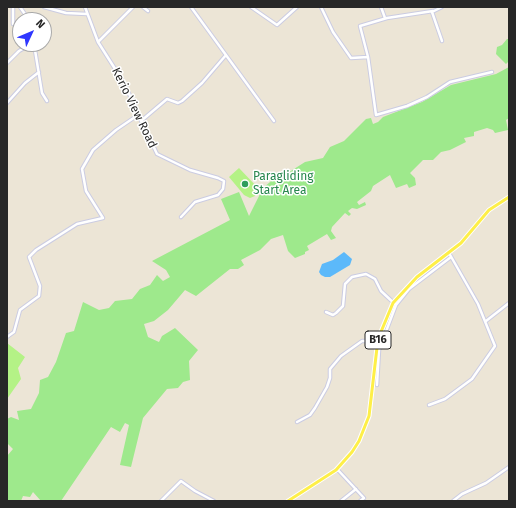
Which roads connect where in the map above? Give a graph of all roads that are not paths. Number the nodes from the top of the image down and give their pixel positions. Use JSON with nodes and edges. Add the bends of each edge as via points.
{"nodes":[{"id":1,"x":44,"y":7,"type":"edge"},
{"id":2,"x":85,"y":7,"type":"edge"},
{"id":3,"x":132,"y":7,"type":"edge"},
{"id":4,"x":143,"y":7,"type":"edge"},
{"id":5,"x":191,"y":7,"type":"edge"},
{"id":6,"x":251,"y":7,"type":"edge"},
{"id":7,"x":297,"y":7,"type":"edge"},
{"id":8,"x":321,"y":7,"type":"edge"},
{"id":9,"x":381,"y":7,"type":"edge"},
{"id":10,"x":442,"y":7,"type":"edge"},
{"id":11,"x":148,"y":11,"type":"dead end"},
{"id":12,"x":433,"y":11,"type":"junction"},
{"id":13,"x":87,"y":14,"type":"junction"},
{"id":14,"x":385,"y":18,"type":"junction"},
{"id":15,"x":442,"y":41,"type":"dead end"},
{"id":16,"x":98,"y":42,"type":"junction"},
{"id":17,"x":18,"y":52,"type":"edge"},
{"id":18,"x":34,"y":52,"type":"edge"},
{"id":19,"x":226,"y":55,"type":"junction"},
{"id":20,"x":368,"y":57,"type":"junction"},
{"id":21,"x":7,"y":63,"type":"edge"},
{"id":22,"x":39,"y":72,"type":"junction"},
{"id":23,"x":492,"y":72,"type":"dead end"},
{"id":24,"x":47,"y":101,"type":"dead end"},
{"id":25,"x":7,"y":103,"type":"edge"},
{"id":26,"x":138,"y":115,"type":"junction"},
{"id":27,"x":141,"y":121,"type":"junction"},
{"id":28,"x":274,"y":121,"type":"dead end"},
{"id":29,"x":509,"y":197,"type":"edge"},
{"id":30,"x":181,"y":217,"type":"dead end"},
{"id":31,"x":448,"y":253,"type":"junction"},
{"id":32,"x":451,"y":257,"type":"junction"},
{"id":33,"x":509,"y":303,"type":"edge"},
{"id":34,"x":395,"y":304,"type":"junction"},
{"id":35,"x":326,"y":312,"type":"dead end"},
{"id":36,"x":486,"y":321,"type":"junction"},
{"id":37,"x":7,"y":337,"type":"edge"},
{"id":38,"x":377,"y":345,"type":"junction"},
{"id":39,"x":377,"y":385,"type":"dead end"},
{"id":40,"x":429,"y":405,"type":"dead end"},
{"id":41,"x":297,"y":422,"type":"dead end"},
{"id":42,"x":509,"y":466,"type":"edge"},
{"id":43,"x":337,"y":469,"type":"junction"},
{"id":44,"x":356,"y":490,"type":"junction"},
{"id":45,"x":161,"y":501,"type":"edge"},
{"id":46,"x":214,"y":501,"type":"edge"},
{"id":47,"x":288,"y":501,"type":"edge"},
{"id":48,"x":341,"y":501,"type":"edge"},
{"id":49,"x":360,"y":501,"type":"edge"},
{"id":50,"x":453,"y":501,"type":"edge"}],
"edges":[{"from":1,"to":13,"type":"street","via":[[66,13]]},
{"from":2,"to":13,"type":"street","name":"Kerio View Road"},
{"from":3,"to":16,"type":"street"},
{"from":4,"to":11,"type":"street"},
{"from":5,"to":19,"type":"street"},
{"from":6,"to":7,"type":"street","via":[[277,25]]},
{"from":8,"to":20,"type":"street","via":[[333,32],[351,58]]},
{"from":9,"to":14,"type":"street"},
{"from":10,"to":12,"type":"street"},
{"from":12,"to":14,"type":"street"},
{"from":12,"to":15,"type":"street","via":[[432,16]]},
{"from":13,"to":16,"type":"street","name":"Kerio View Road"},
{"from":14,"to":20,"type":"street","via":[[360,26]]},
{"from":16,"to":26,"type":"street","name":"Kerio View Road","via":[[124,83]]},
{"from":17,"to":21,"type":"street"},
{"from":18,"to":22,"type":"street"},
{"from":19,"to":27,"type":"street","via":[[202,83],[182,101],[178,103],[167,99]]},
{"from":19,"to":28,"type":"street"},
{"from":20,"to":23,"type":"street","via":[[376,115],[407,106],[450,82]]},
{"from":22,"to":24,"type":"street","via":[[42,93]]},
{"from":22,"to":25,"type":"street","via":[[25,82]]},
{"from":26,"to":27,"type":"street","name":"Kerio View Road"},
{"from":26,"to":37,"type":"street","via":[[93,150],[82,169],[86,191],[103,218],[77,224],[29,257],[40,286],[39,296],[20,310],[14,332]]},
{"from":27,"to":30,"type":"street","name":"Kerio View Road","via":[[160,157],[224,182],[223,189],[218,195],[195,202]]},
{"from":29,"to":31,"type":"main road","number":"B16","via":[[489,210],[471,232]]},
{"from":31,"to":32,"type":"street"},
{"from":31,"to":34,"type":"main road","number":"B16","via":[[417,277]]},
{"from":32,"to":34,"type":"street","via":[[409,289]]},
{"from":32,"to":36,"type":"street"},
{"from":33,"to":36,"type":"street"},
{"from":34,"to":35,"type":"street","via":[[380,291],[377,281],[366,274],[352,277],[345,284],[343,306],[336,313],[333,315]]},
{"from":34,"to":38,"type":"main road","number":"B16","via":[[384,322]]},
{"from":34,"to":39,"type":"street","via":[[379,350]]},
{"from":36,"to":40,"type":"street","via":[[495,348],[472,379],[448,397]]},
{"from":38,"to":41,"type":"street","via":[[362,342],[341,356],[330,370],[327,387],[315,408],[310,415]]},
{"from":38,"to":43,"type":"main road","number":"B16","via":[[369,416],[359,441]]},
{"from":42,"to":50,"type":"street","via":[[486,483]]},
{"from":43,"to":44,"type":"street"},
{"from":43,"to":47,"type":"main road","number":"B16"},
{"from":44,"to":48,"type":"street"},
{"from":44,"to":49,"type":"street","via":[[364,498]]},
{"from":45,"to":46,"type":"street","via":[[182,481]]}]}
